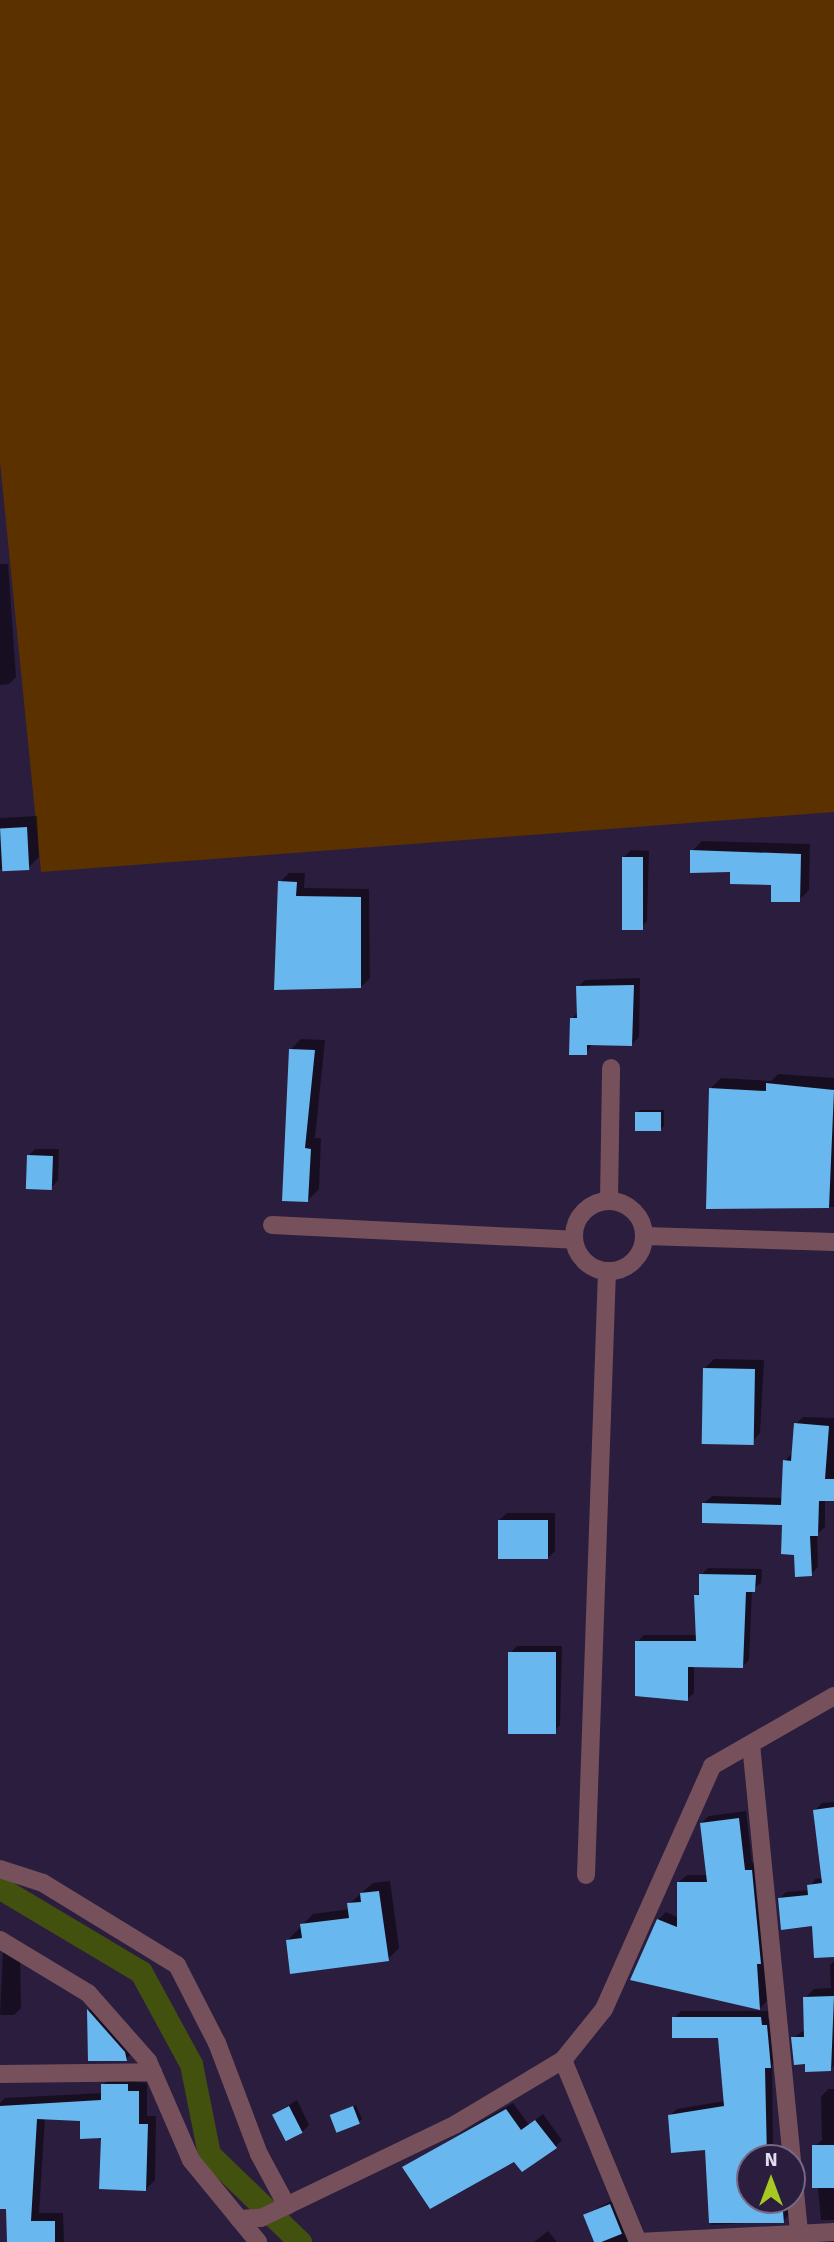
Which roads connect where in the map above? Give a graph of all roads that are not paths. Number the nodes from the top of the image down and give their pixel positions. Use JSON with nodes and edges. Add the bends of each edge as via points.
{"nodes":[{"id":1,"x":611,"y":1068,"type":"dead end"},
{"id":2,"x":609,"y":1200,"type":"junction"},
{"id":3,"x":272,"y":1225,"type":"dead end"},
{"id":4,"x":645,"y":1236,"type":"junction"},
{"id":5,"x":574,"y":1240,"type":"junction"},
{"id":6,"x":834,"y":1242,"type":"edge"},
{"id":7,"x":607,"y":1271,"type":"junction"},
{"id":8,"x":834,"y":1696,"type":"edge"},
{"id":9,"x":751,"y":1744,"type":"junction"},
{"id":10,"x":0,"y":1869,"type":"edge"},
{"id":11,"x":586,"y":1875,"type":"dead end"},
{"id":12,"x":0,"y":1940,"type":"edge"},
{"id":13,"x":563,"y":2060,"type":"junction"},
{"id":14,"x":153,"y":2072,"type":"junction"},
{"id":15,"x":0,"y":2074,"type":"edge"},
{"id":16,"x":287,"y":2206,"type":"junction"},
{"id":17,"x":239,"y":2219,"type":"junction"},
{"id":18,"x":834,"y":2232,"type":"edge"},
{"id":19,"x":800,"y":2236,"type":"edge"},
{"id":20,"x":258,"y":2242,"type":"edge"}],
"edges":[{"from":1,"to":2,"type":"street"},
{"from":2,"to":4,"type":"street","via":[[631,1207],[644,1225]]},
{"from":2,"to":5,"type":"street","via":[[588,1207],[580,1216]]},
{"from":3,"to":5,"type":"street"},
{"from":4,"to":6,"type":"street"},
{"from":4,"to":7,"type":"street","via":[[630,1265]]},
{"from":5,"to":7,"type":"street","via":[[584,1261]]},
{"from":7,"to":11,"type":"street"},
{"from":8,"to":9,"type":"street"},
{"from":9,"to":13,"type":"street","via":[[712,1766],[604,2009]]},
{"from":9,"to":19,"type":"street"},
{"from":10,"to":16,"type":"street","via":[[43,1883],[177,1965],[217,2043],[260,2154]]},
{"from":12,"to":14,"type":"street","via":[[88,1993]]},
{"from":13,"to":16,"type":"street","via":[[456,2124]]},
{"from":13,"to":19,"type":"street","via":[[638,2242]]},
{"from":14,"to":15,"type":"street"},
{"from":14,"to":17,"type":"street","via":[[191,2160]]},
{"from":16,"to":17,"type":"street","via":[[261,2218]]},
{"from":17,"to":20,"type":"street"},
{"from":18,"to":19,"type":"street"}]}
